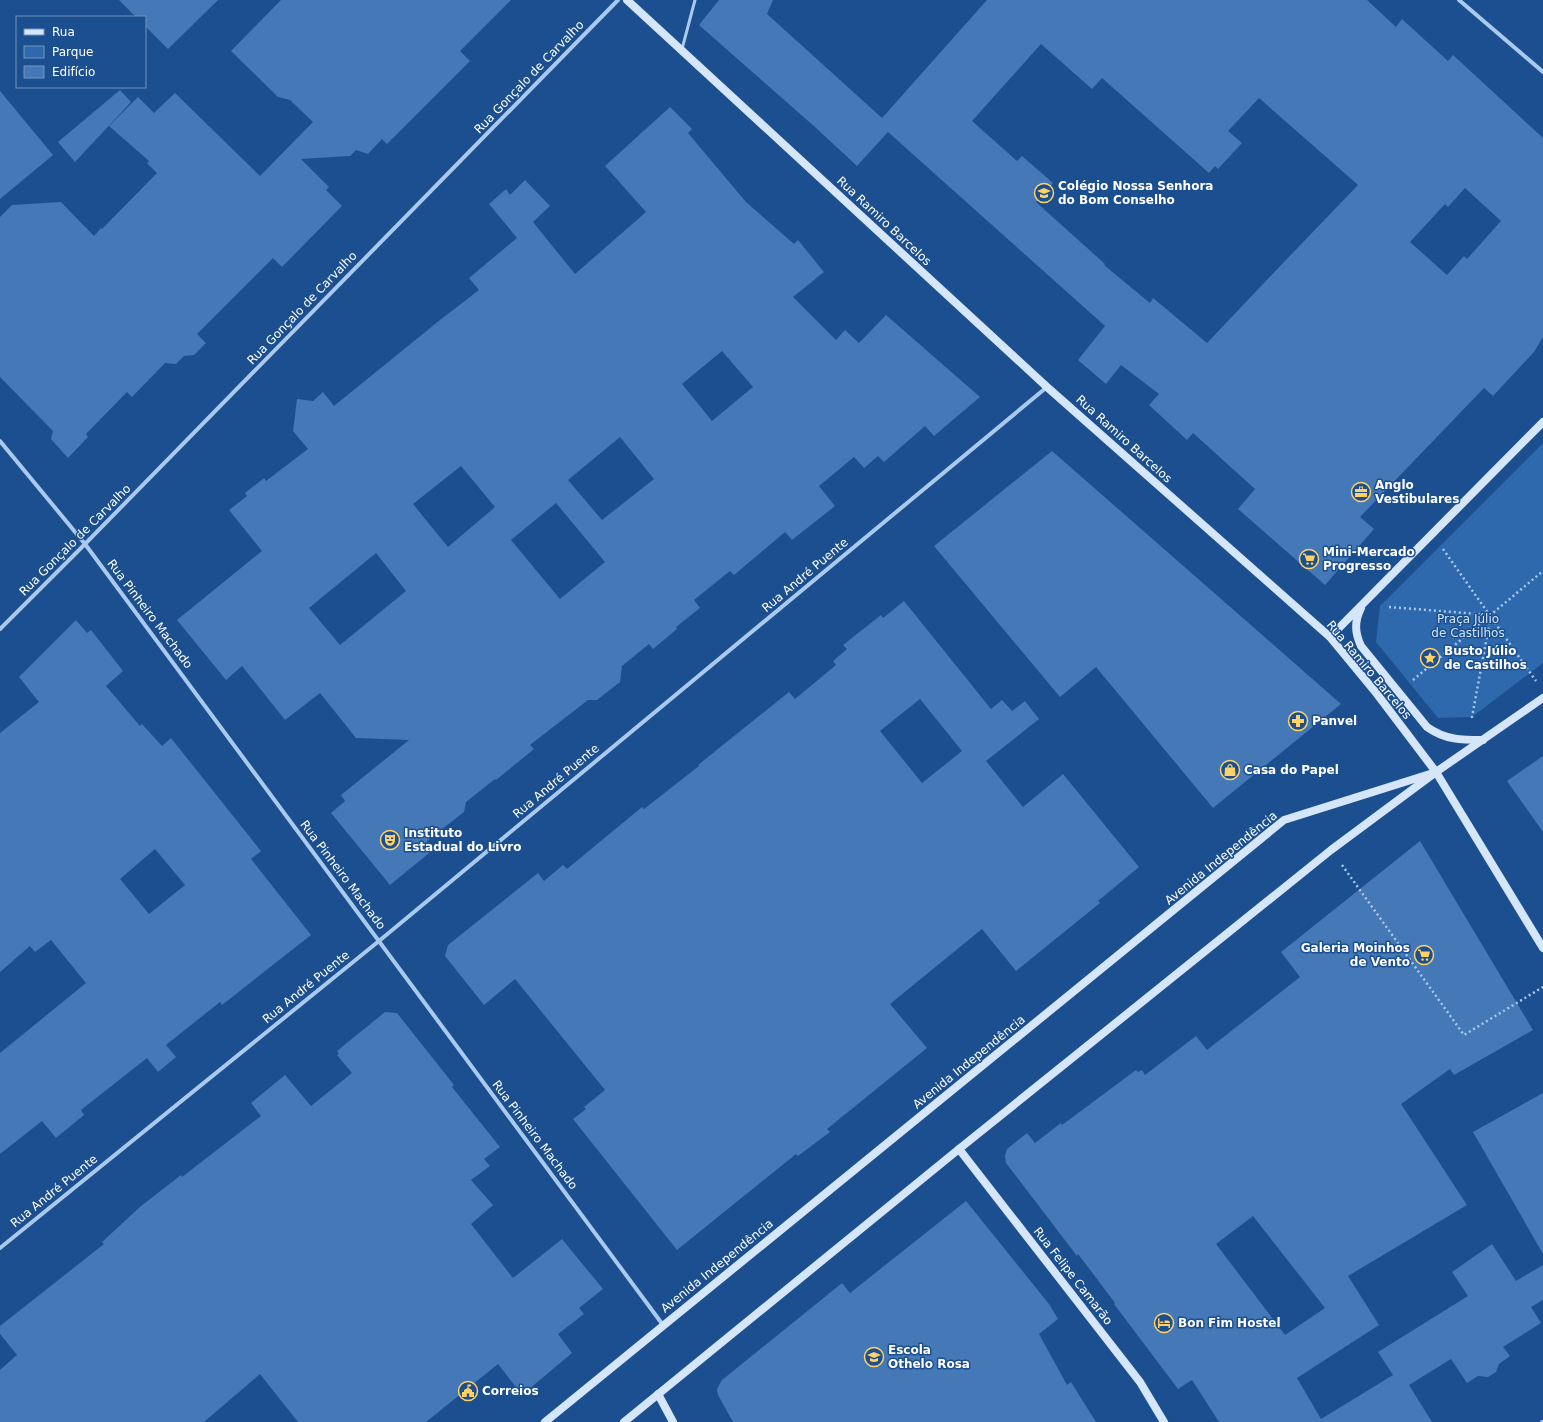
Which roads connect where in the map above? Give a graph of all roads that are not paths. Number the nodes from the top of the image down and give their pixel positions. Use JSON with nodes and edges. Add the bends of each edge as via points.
{"nodes":[{"id":1,"x":618,"y":0,"type":"edge"},
{"id":2,"x":626,"y":0,"type":"edge"},
{"id":3,"x":694,"y":0,"type":"edge"},
{"id":4,"x":1460,"y":0,"type":"edge"},
{"id":5,"x":682,"y":51,"type":"junction"},
{"id":6,"x":1543,"y":72,"type":"edge"},
{"id":7,"x":1047,"y":387,"type":"junction"},
{"id":8,"x":1543,"y":422,"type":"edge"},
{"id":9,"x":0,"y":441,"type":"edge"},
{"id":10,"x":85,"y":544,"type":"junction"},
{"id":11,"x":1363,"y":604,"type":"junction"},
{"id":12,"x":0,"y":630,"type":"edge"},
{"id":13,"x":1330,"y":637,"type":"junction"},
{"id":14,"x":1543,"y":698,"type":"edge"},
{"id":15,"x":1483,"y":740,"type":"junction"},
{"id":16,"x":1436,"y":772,"type":"junction"},
{"id":17,"x":379,"y":941,"type":"junction"},
{"id":18,"x":1543,"y":948,"type":"edge"},
{"id":19,"x":959,"y":1149,"type":"junction"},
{"id":20,"x":0,"y":1248,"type":"edge"},
{"id":21,"x":663,"y":1325,"type":"junction"},
{"id":22,"x":658,"y":1394,"type":"junction"},
{"id":23,"x":545,"y":1422,"type":"edge"},
{"id":24,"x":624,"y":1422,"type":"edge"},
{"id":25,"x":673,"y":1422,"type":"edge"},
{"id":26,"x":1164,"y":1422,"type":"edge"}],
"edges":[{"from":1,"to":10,"type":"street","name":"Rua Gonçalo de Carvalho"},
{"from":2,"to":5,"type":"main road","name":"Rua Ramiro Barcelos"},
{"from":3,"to":5,"type":"lane"},
{"from":4,"to":6,"type":"street"},
{"from":5,"to":7,"type":"main road","name":"Rua Ramiro Barcelos"},
{"from":7,"to":13,"type":"main road","name":"Rua Ramiro Barcelos"},
{"from":7,"to":17,"type":"street","name":"Rua André Puente"},
{"from":8,"to":11,"type":"main road"},
{"from":9,"to":10,"type":"street","name":"Rua Pinheiro Machado"},
{"from":10,"to":12,"type":"street","name":"Rua Gonçalo de Carvalho"},
{"from":10,"to":17,"type":"street","name":"Rua Pinheiro Machado"},
{"from":11,"to":13,"type":"main road"},
{"from":11,"to":15,"type":"main road","name":"Rua Ramiro Barcelos","via":[[1355,625],[1356,636],[1361,646],[1427,727],[1446,738]]},
{"from":13,"to":16,"type":"main road","name":"Rua Ramiro Barcelos"},
{"from":14,"to":15,"type":"main road","name":"Avenida Independência"},
{"from":15,"to":16,"type":"main road","name":"Avenida Independência"},
{"from":16,"to":18,"type":"main road","name":"Rua Ramiro Barcelos"},
{"from":16,"to":19,"type":"main road","name":"Avenida Independência","via":[[1331,850]]},
{"from":16,"to":21,"type":"main road","name":"Avenida Independência","via":[[1284,820]]},
{"from":17,"to":20,"type":"street","name":"Rua André Puente"},
{"from":17,"to":21,"type":"street","name":"Rua Pinheiro Machado"},
{"from":19,"to":22,"type":"main road","name":"Avenida Independência"},
{"from":19,"to":26,"type":"main road","name":"Rua Felipe Camarão","via":[[1140,1382]]},
{"from":21,"to":23,"type":"main road","name":"Avenida Independência"},
{"from":22,"to":24,"type":"main road","name":"Avenida Independência"},
{"from":22,"to":25,"type":"main road"}]}
